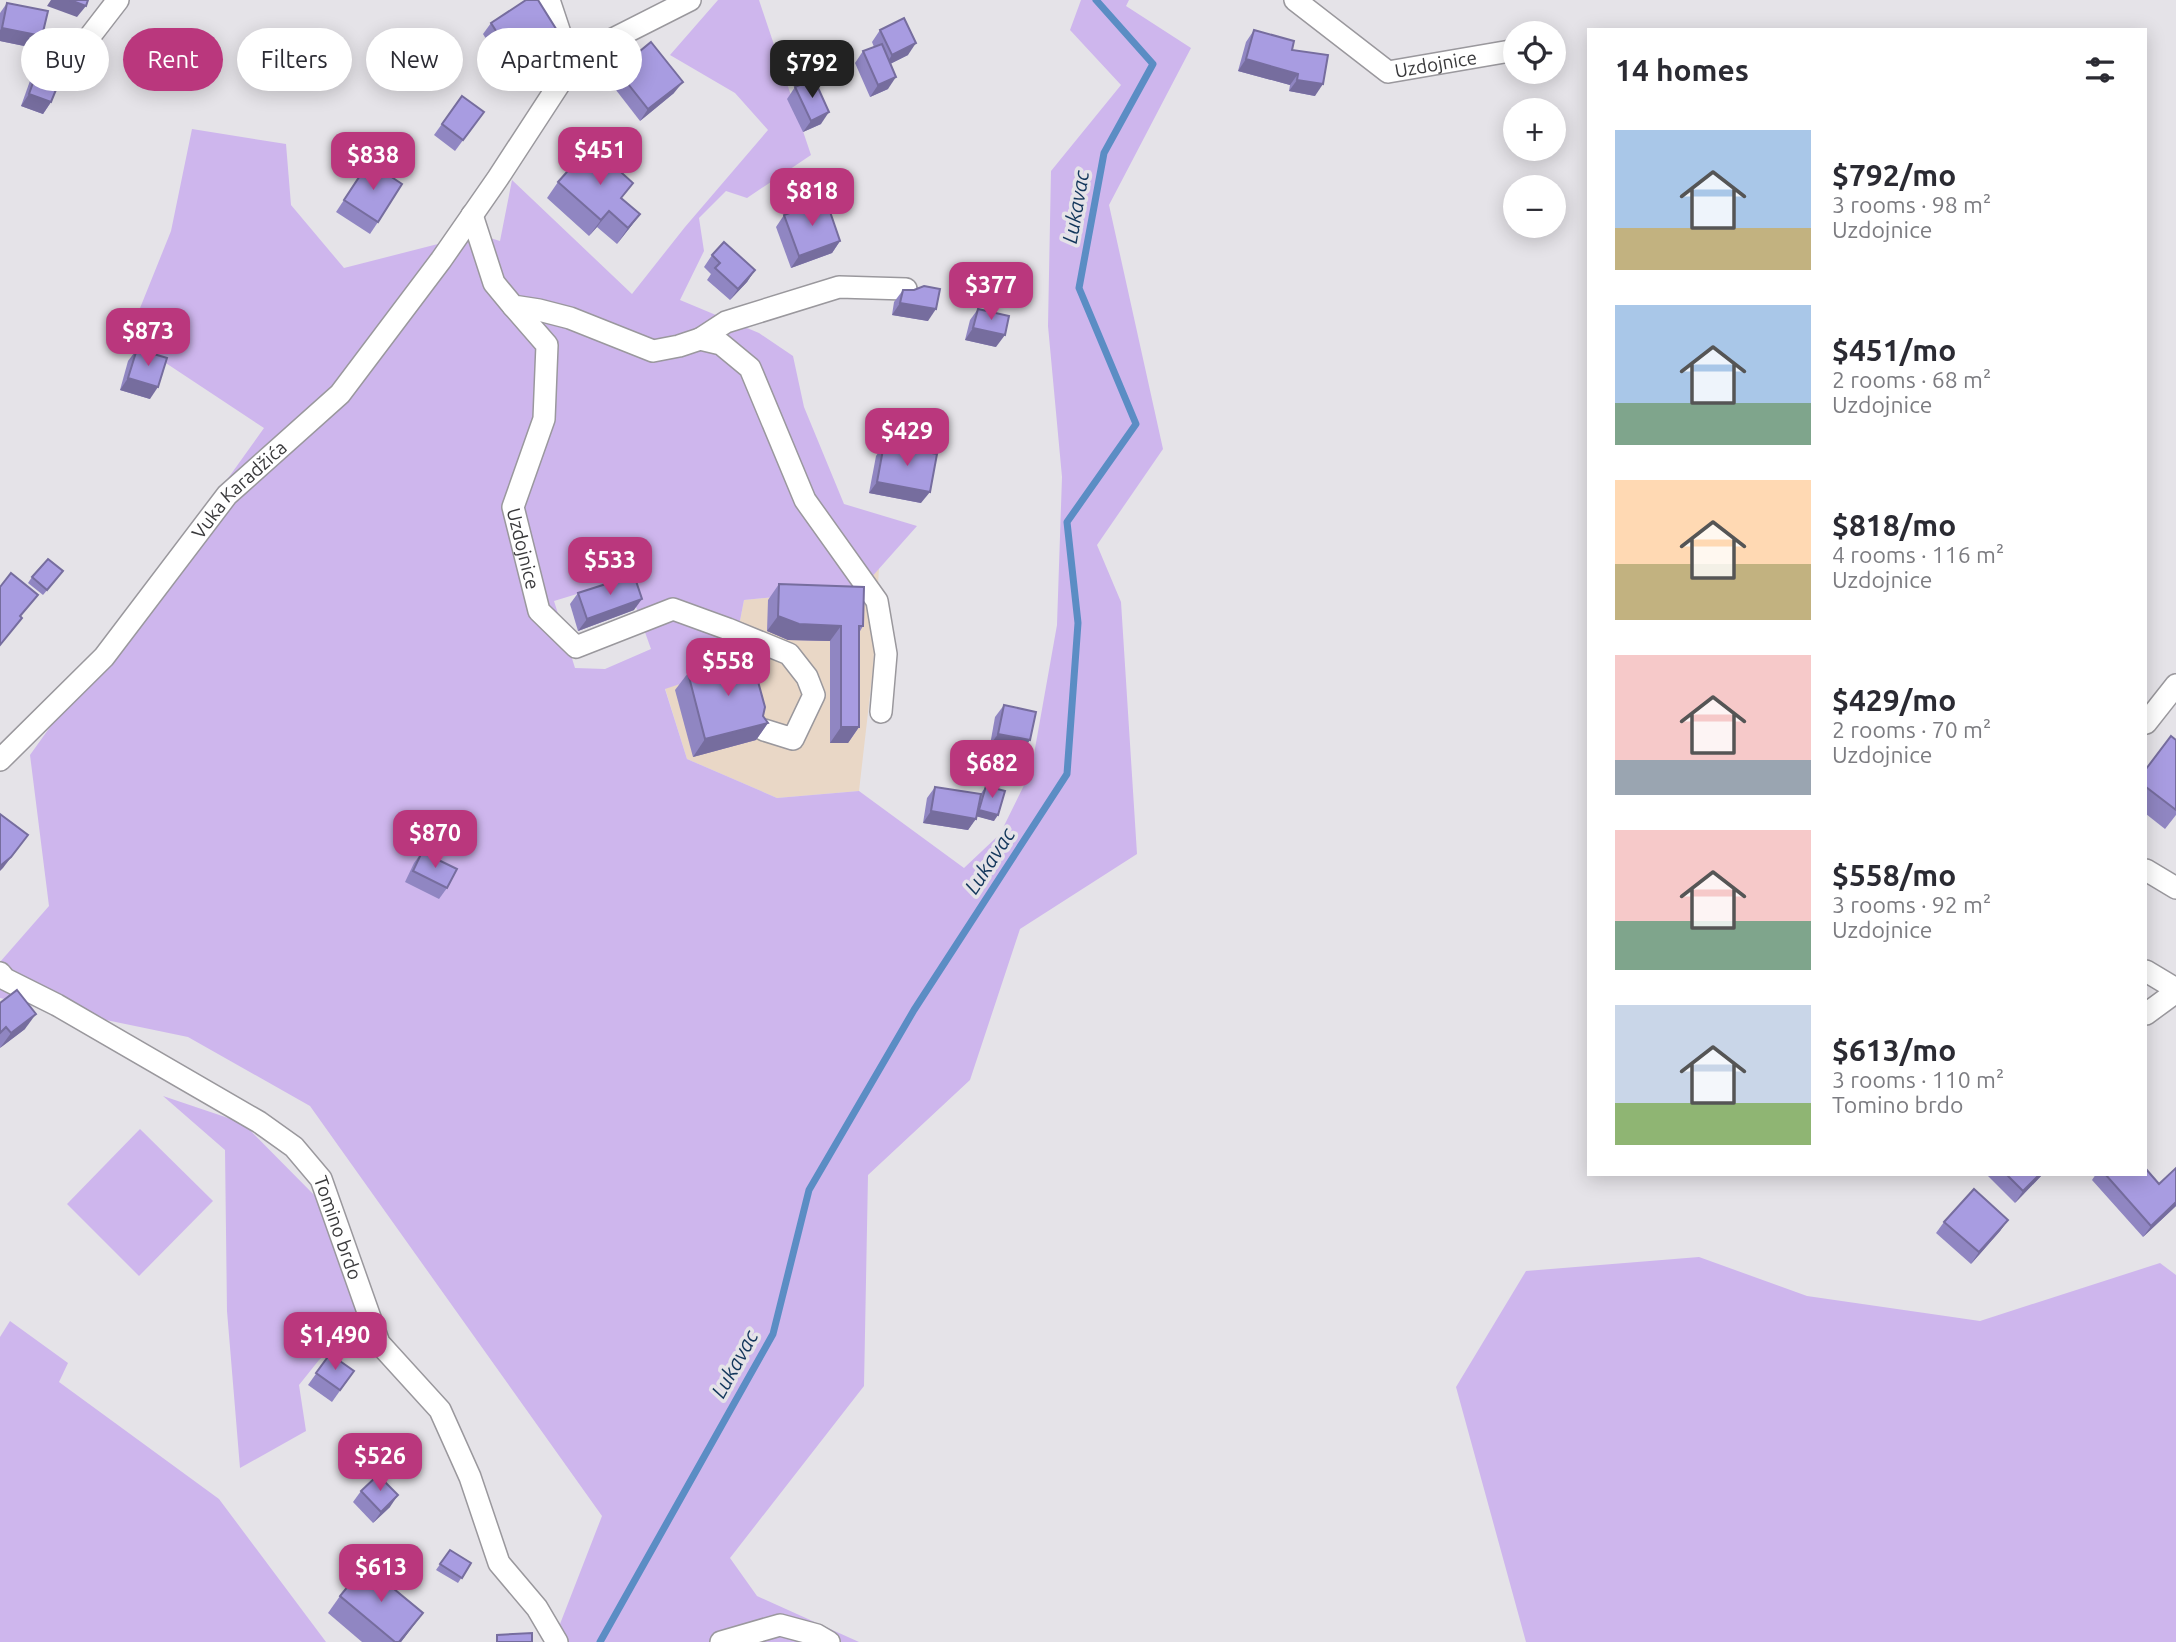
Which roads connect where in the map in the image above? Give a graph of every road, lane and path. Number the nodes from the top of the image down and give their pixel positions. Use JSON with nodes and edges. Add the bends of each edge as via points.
{"nodes":[{"id":1,"x":118,"y":0,"type":"edge"},
{"id":2,"x":549,"y":0,"type":"edge"},
{"id":3,"x":690,"y":0,"type":"edge"},
{"id":4,"x":1295,"y":0,"type":"edge"},
{"id":5,"x":96,"y":28,"type":"edge"},
{"id":6,"x":558,"y":28,"type":"edge"},
{"id":7,"x":635,"y":28,"type":"edge"},
{"id":8,"x":1503,"y":52,"type":"edge"},
{"id":9,"x":554,"y":91,"type":"edge"},
{"id":10,"x":472,"y":215,"type":"junction"},
{"id":11,"x":906,"y":289,"type":"edge"},
{"id":12,"x":513,"y":306,"type":"junction"},
{"id":13,"x":700,"y":339,"type":"junction"},
{"id":14,"x":2176,"y":685,"type":"edge"},
{"id":15,"x":881,"y":712,"type":"dead end"},
{"id":16,"x":2147,"y":722,"type":"edge"},
{"id":17,"x":764,"y":730,"type":"edge"},
{"id":18,"x":0,"y":760,"type":"edge"},
{"id":19,"x":2147,"y":871,"type":"edge"},
{"id":20,"x":2176,"y":888,"type":"edge"},
{"id":21,"x":2147,"y":972,"type":"edge"},
{"id":22,"x":0,"y":973,"type":"edge"},
{"id":23,"x":2176,"y":991,"type":"edge"},
{"id":24,"x":2147,"y":1013,"type":"edge"},
{"id":25,"x":557,"y":1642,"type":"edge"},
{"id":26,"x":721,"y":1642,"type":"edge"},
{"id":27,"x":829,"y":1642,"type":"edge"}],
"edges":[{"from":1,"to":5,"type":"street"},
{"from":2,"to":6,"type":"street"},
{"from":3,"to":7,"type":"street"},
{"from":4,"to":8,"type":"street","name":"Uzdojnice","via":[[1388,72]]},
{"from":9,"to":10,"type":"street"},
{"from":10,"to":12,"type":"street","name":"Uzdojnice","via":[[494,283]]},
{"from":10,"to":18,"type":"street","name":"Vuka Karadžića","via":[[340,394],[227,495],[104,657]]},
{"from":11,"to":13,"type":"street","via":[[839,287],[726,322]]},
{"from":12,"to":13,"type":"street","via":[[570,318],[653,351]]},
{"from":12,"to":17,"type":"street","name":"Uzdojnice","via":[[547,345],[544,419],[513,507],[539,611],[576,647],[673,609],[789,654],[814,695],[793,739]]},
{"from":13,"to":15,"type":"street","via":[[722,344],[750,368],[806,500],[877,601],[886,654]]},
{"from":14,"to":16,"type":"street"},
{"from":19,"to":20,"type":"street"},
{"from":21,"to":23,"type":"street"},
{"from":22,"to":25,"type":"street","name":"Tomino brdo","via":[[259,1122],[294,1147],[321,1178],[379,1343],[440,1410],[470,1477],[499,1563],[537,1608]]},
{"from":23,"to":24,"type":"street"},
{"from":26,"to":27,"type":"street","via":[[780,1625]]}]}
